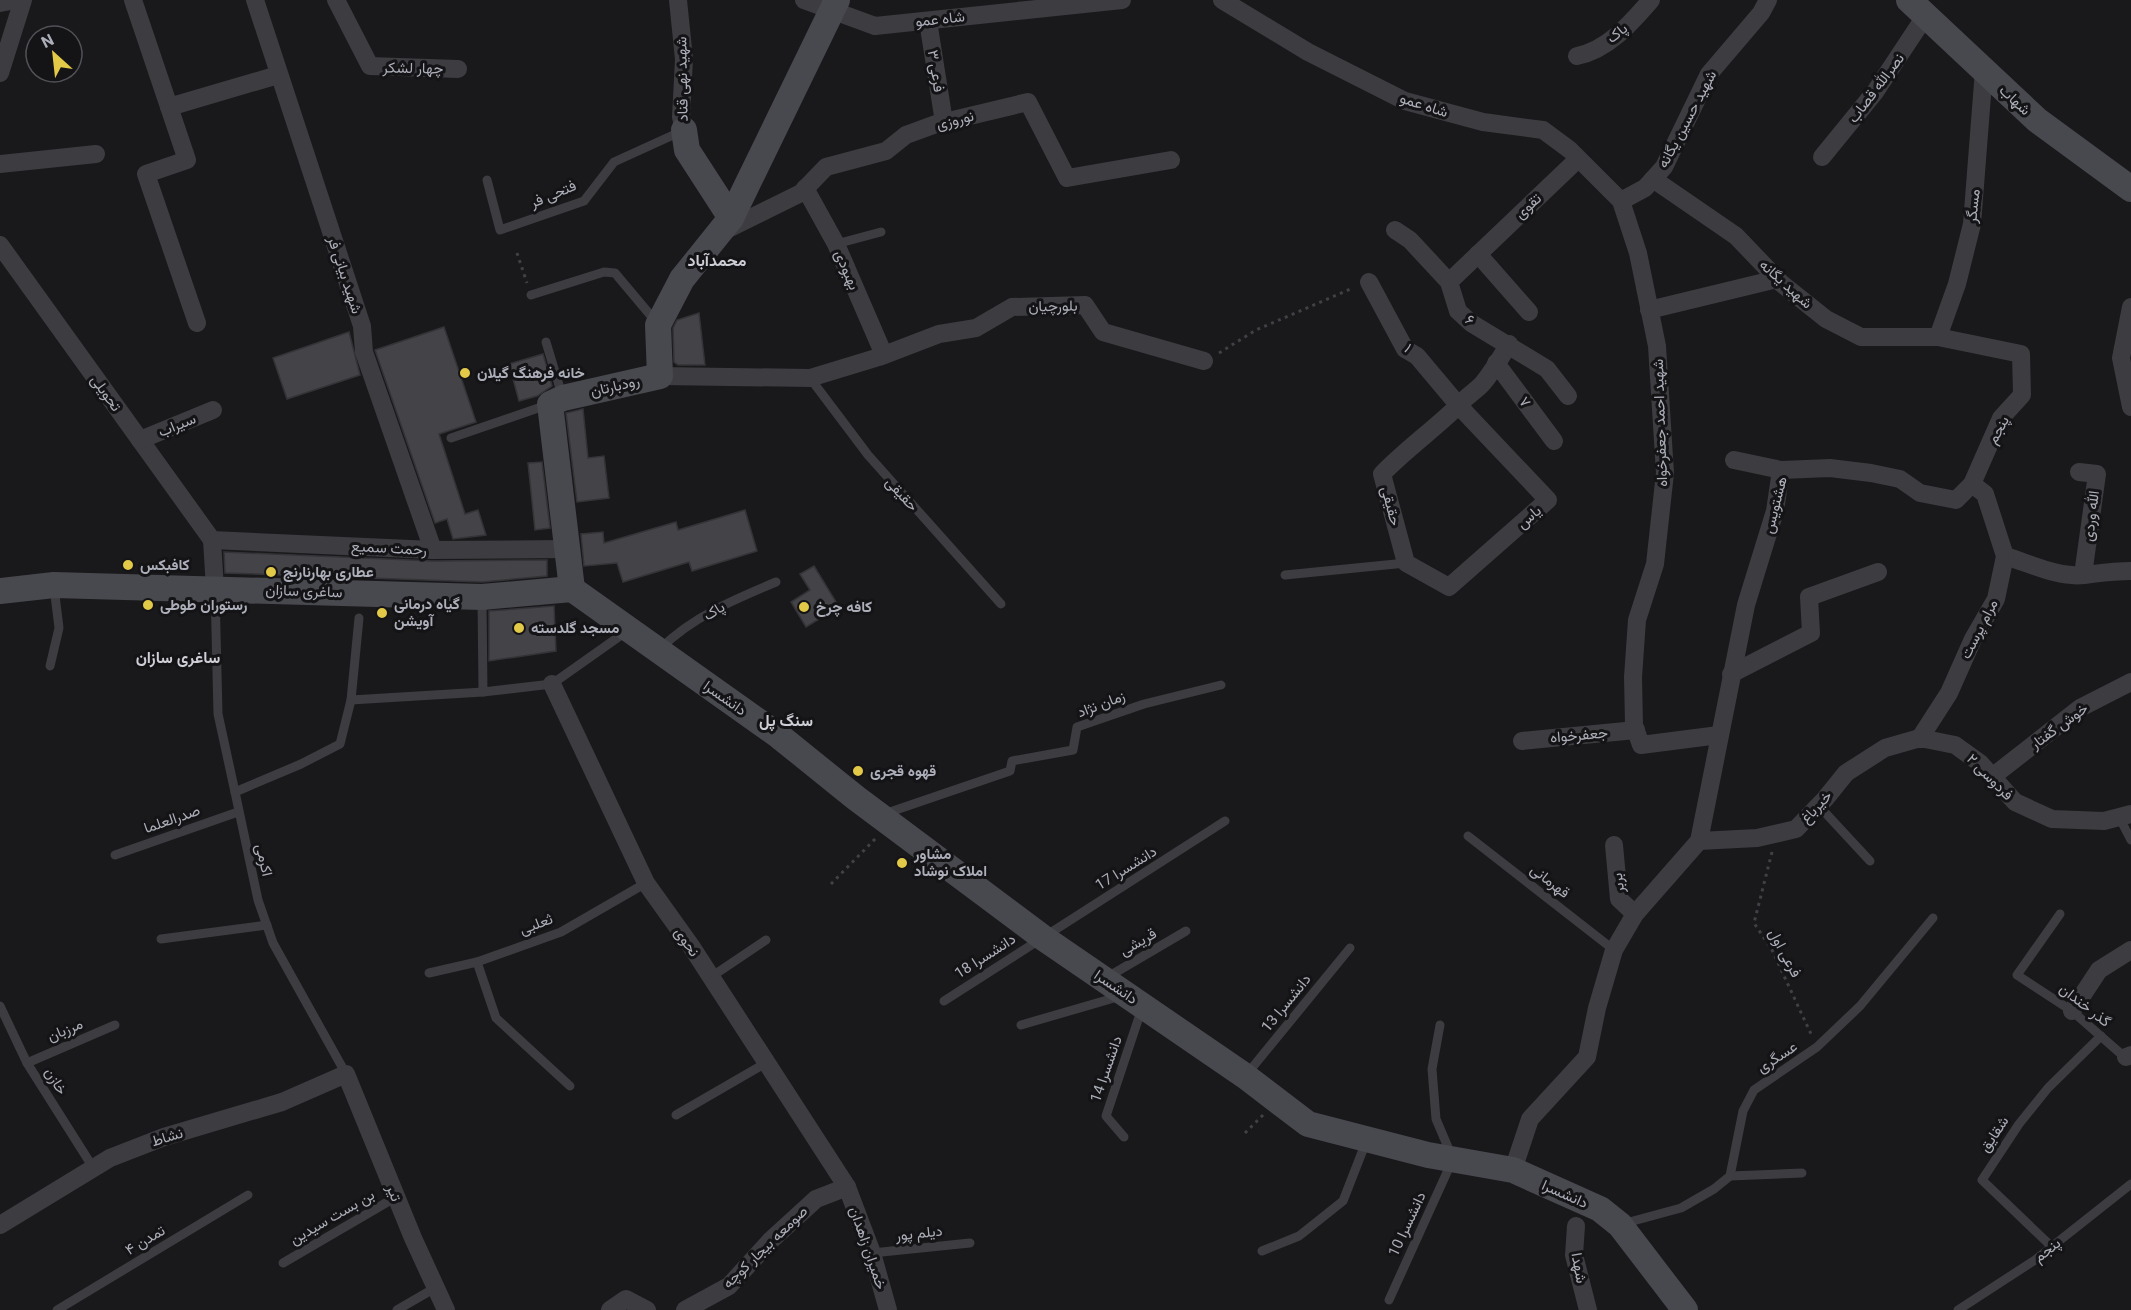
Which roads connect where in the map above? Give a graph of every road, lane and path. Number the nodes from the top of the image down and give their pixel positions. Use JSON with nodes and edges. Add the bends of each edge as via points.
{"nodes":[{"id":1,"x":16,"y":0,"type":"edge"},
{"id":2,"x":23,"y":0,"type":"edge"},
{"id":3,"x":133,"y":0,"type":"edge"},
{"id":4,"x":255,"y":0,"type":"edge"},
{"id":5,"x":336,"y":0,"type":"edge"},
{"id":6,"x":678,"y":0,"type":"edge"},
{"id":7,"x":804,"y":0,"type":"edge"},
{"id":8,"x":1122,"y":0,"type":"edge"},
{"id":9,"x":1222,"y":0,"type":"edge"},
{"id":10,"x":1651,"y":0,"type":"edge"},
{"id":11,"x":1768,"y":0,"type":"edge"},
{"id":12,"x":0,"y":3,"type":"edge"},
{"id":13,"x":835,"y":5,"type":"edge"},
{"id":14,"x":1917,"y":8,"type":"edge"},
{"id":15,"x":928,"y":21,"type":"junction"},
{"id":16,"x":1577,"y":56,"type":"dead end"},
{"id":17,"x":458,"y":69,"type":"dead end"},
{"id":18,"x":1984,"y":70,"type":"junction"},
{"id":19,"x":0,"y":74,"type":"edge"},
{"id":20,"x":278,"y":75,"type":"junction"},
{"id":21,"x":169,"y":107,"type":"junction"},
{"id":22,"x":944,"y":122,"type":"junction"},
{"id":23,"x":684,"y":130,"type":"junction"},
{"id":24,"x":96,"y":154,"type":"dead end"},
{"id":25,"x":1822,"y":157,"type":"dead end"},
{"id":26,"x":1578,"y":159,"type":"junction"},
{"id":27,"x":1171,"y":160,"type":"dead end"},
{"id":28,"x":0,"y":164,"type":"edge"},
{"id":29,"x":1653,"y":178,"type":"junction"},
{"id":30,"x":487,"y":180,"type":"dead end"},
{"id":31,"x":805,"y":188,"type":"junction"},
{"id":32,"x":2131,"y":189,"type":"edge"},
{"id":33,"x":1621,"y":201,"type":"junction"},
{"id":34,"x":726,"y":225,"type":"junction"},
{"id":35,"x":1395,"y":230,"type":"dead end"},
{"id":36,"x":881,"y":232,"type":"dead end"},
{"id":37,"x":836,"y":244,"type":"junction"},
{"id":38,"x":0,"y":245,"type":"edge"},
{"id":39,"x":517,"y":253,"type":"dead end"},
{"id":40,"x":1478,"y":254,"type":"junction"},
{"id":41,"x":1777,"y":279,"type":"junction"},
{"id":42,"x":1369,"y":282,"type":"joint"},
{"id":43,"x":1449,"y":282,"type":"junction"},
{"id":44,"x":531,"y":295,"type":"joint"},
{"id":45,"x":2131,"y":308,"type":"edge"},
{"id":46,"x":1649,"y":310,"type":"junction"},
{"id":47,"x":1529,"y":312,"type":"dead end"},
{"id":48,"x":197,"y":323,"type":"dead end"},
{"id":49,"x":658,"y":325,"type":"junction"},
{"id":50,"x":1938,"y":337,"type":"junction"},
{"id":51,"x":546,"y":342,"type":"dead end"},
{"id":52,"x":1509,"y":344,"type":"junction"},
{"id":53,"x":884,"y":356,"type":"junction"},
{"id":54,"x":1204,"y":361,"type":"joint"},
{"id":55,"x":1496,"y":363,"type":"junction"},
{"id":56,"x":660,"y":376,"type":"junction"},
{"id":57,"x":810,"y":378,"type":"junction"},
{"id":58,"x":1568,"y":396,"type":"dead end"},
{"id":59,"x":556,"y":401,"type":"junction"},
{"id":60,"x":1459,"y":406,"type":"junction"},
{"id":61,"x":2131,"y":407,"type":"edge"},
{"id":62,"x":213,"y":410,"type":"dead end"},
{"id":63,"x":451,"y":438,"type":"dead end"},
{"id":64,"x":140,"y":440,"type":"junction"},
{"id":65,"x":1554,"y":441,"type":"dead end"},
{"id":66,"x":1734,"y":460,"type":"dead end"},
{"id":67,"x":1781,"y":470,"type":"junction"},
{"id":68,"x":2079,"y":472,"type":"dead end"},
{"id":69,"x":1972,"y":484,"type":"junction"},
{"id":70,"x":212,"y":540,"type":"junction"},
{"id":71,"x":567,"y":549,"type":"junction"},
{"id":72,"x":433,"y":550,"type":"junction"},
{"id":73,"x":2005,"y":556,"type":"junction"},
{"id":74,"x":1406,"y":563,"type":"junction"},
{"id":75,"x":2131,"y":571,"type":"edge"},
{"id":76,"x":1878,"y":572,"type":"dead end"},
{"id":77,"x":1285,"y":575,"type":"dead end"},
{"id":78,"x":2083,"y":575,"type":"junction"},
{"id":79,"x":776,"y":582,"type":"dead end"},
{"id":80,"x":54,"y":585,"type":"junction"},
{"id":81,"x":215,"y":589,"type":"junction"},
{"id":82,"x":572,"y":589,"type":"junction"},
{"id":83,"x":0,"y":591,"type":"edge"},
{"id":84,"x":482,"y":597,"type":"junction"},
{"id":85,"x":1001,"y":604,"type":"dead end"},
{"id":86,"x":358,"y":618,"type":"dead end"},
{"id":87,"x":629,"y":629,"type":"junction"},
{"id":88,"x":658,"y":650,"type":"junction"},
{"id":89,"x":50,"y":666,"type":"dead end"},
{"id":90,"x":1731,"y":674,"type":"junction"},
{"id":91,"x":2131,"y":682,"type":"edge"},
{"id":92,"x":552,"y":684,"type":"junction"},
{"id":93,"x":1221,"y":685,"type":"dead end"},
{"id":94,"x":483,"y":692,"type":"junction"},
{"id":95,"x":351,"y":700,"type":"junction"},
{"id":96,"x":1636,"y":730,"type":"junction"},
{"id":97,"x":1719,"y":735,"type":"junction"},
{"id":98,"x":1920,"y":738,"type":"junction"},
{"id":99,"x":1522,"y":741,"type":"dead end"},
{"id":100,"x":1992,"y":777,"type":"junction"},
{"id":101,"x":235,"y":792,"type":"junction"},
{"id":102,"x":1819,"y":806,"type":"junction"},
{"id":103,"x":238,"y":812,"type":"junction"},
{"id":104,"x":2125,"y":816,"type":"edge"},
{"id":105,"x":885,"y":820,"type":"junction"},
{"id":106,"x":1225,"y":821,"type":"dead end"},
{"id":107,"x":1777,"y":833,"type":"junction"},
{"id":108,"x":1468,"y":836,"type":"dead end"},
{"id":109,"x":2131,"y":840,"type":"edge"},
{"id":110,"x":1698,"y":841,"type":"junction"},
{"id":111,"x":1614,"y":845,"type":"dead end"},
{"id":112,"x":115,"y":855,"type":"dead end"},
{"id":113,"x":1870,"y":861,"type":"dead end"},
{"id":114,"x":646,"y":883,"type":"junction"},
{"id":115,"x":831,"y":884,"type":"dead end"},
{"id":116,"x":1635,"y":914,"type":"junction"},
{"id":117,"x":2060,"y":914,"type":"dead end"},
{"id":118,"x":1933,"y":918,"type":"dead end"},
{"id":119,"x":267,"y":925,"type":"junction"},
{"id":120,"x":1186,"y":931,"type":"dead end"},
{"id":121,"x":1042,"y":937,"type":"junction"},
{"id":122,"x":160,"y":939,"type":"dead end"},
{"id":123,"x":766,"y":940,"type":"dead end"},
{"id":124,"x":1350,"y":948,"type":"dead end"},
{"id":125,"x":1614,"y":950,"type":"junction"},
{"id":126,"x":2131,"y":950,"type":"edge"},
{"id":127,"x":477,"y":962,"type":"junction"},
{"id":128,"x":429,"y":973,"type":"dead end"},
{"id":129,"x":711,"y":977,"type":"junction"},
{"id":130,"x":1104,"y":979,"type":"junction"},
{"id":131,"x":1135,"y":1000,"type":"junction"},
{"id":132,"x":944,"y":1001,"type":"dead end"},
{"id":133,"x":0,"y":1006,"type":"edge"},
{"id":134,"x":2072,"y":1011,"type":"junction"},
{"id":135,"x":1440,"y":1024,"type":"dead end"},
{"id":136,"x":115,"y":1025,"type":"dead end"},
{"id":137,"x":1021,"y":1025,"type":"dead end"},
{"id":138,"x":2101,"y":1036,"type":"junction"},
{"id":139,"x":1817,"y":1047,"type":"junction"},
{"id":140,"x":2129,"y":1059,"type":"edge"},
{"id":141,"x":27,"y":1063,"type":"junction"},
{"id":142,"x":766,"y":1063,"type":"junction"},
{"id":143,"x":346,"y":1074,"type":"junction"},
{"id":144,"x":1245,"y":1076,"type":"junction"},
{"id":145,"x":570,"y":1086,"type":"dead end"},
{"id":146,"x":676,"y":1115,"type":"dead end"},
{"id":147,"x":1124,"y":1137,"type":"dead end"},
{"id":148,"x":1367,"y":1139,"type":"junction"},
{"id":149,"x":1453,"y":1160,"type":"junction"},
{"id":150,"x":94,"y":1168,"type":"junction"},
{"id":151,"x":1513,"y":1170,"type":"junction"},
{"id":152,"x":1802,"y":1173,"type":"dead end"},
{"id":153,"x":1730,"y":1176,"type":"junction"},
{"id":154,"x":2131,"y":1184,"type":"edge"},
{"id":155,"x":847,"y":1187,"type":"junction"},
{"id":156,"x":248,"y":1195,"type":"dead end"},
{"id":157,"x":396,"y":1197,"type":"junction"},
{"id":158,"x":0,"y":1225,"type":"edge"},
{"id":159,"x":1620,"y":1225,"type":"junction"},
{"id":160,"x":1576,"y":1226,"type":"dead end"},
{"id":161,"x":969,"y":1243,"type":"dead end"},
{"id":162,"x":2052,"y":1247,"type":"junction"},
{"id":163,"x":1262,"y":1251,"type":"dead end"},
{"id":164,"x":872,"y":1253,"type":"junction"},
{"id":165,"x":283,"y":1263,"type":"dead end"},
{"id":166,"x":435,"y":1288,"type":"junction"},
{"id":167,"x":1389,"y":1300,"type":"dead end"},
{"id":168,"x":57,"y":1310,"type":"edge"},
{"id":169,"x":397,"y":1310,"type":"edge"},
{"id":170,"x":446,"y":1310,"type":"edge"},
{"id":171,"x":610,"y":1310,"type":"edge"},
{"id":172,"x":647,"y":1310,"type":"edge"},
{"id":173,"x":685,"y":1310,"type":"edge"},
{"id":174,"x":888,"y":1310,"type":"edge"},
{"id":175,"x":1588,"y":1310,"type":"edge"},
{"id":176,"x":1685,"y":1310,"type":"edge"},
{"id":177,"x":1958,"y":1310,"type":"edge"}],
"edges":[{"from":1,"to":12,"type":"street"},
{"from":2,"to":19,"type":"street"},
{"from":3,"to":21,"type":"street"},
{"from":4,"to":20,"type":"street","name":"شهید بیانی فر"},
{"from":5,"to":17,"type":"street","name":"چهار لشکر","via":[[370,66]]},
{"from":6,"to":23,"type":"street","name":"شهید نهی قناد","via":[[684,59]]},
{"from":7,"to":13,"type":"street","name":"شاه عمو"},
{"from":8,"to":15,"type":"street","name":"شاه عمو"},
{"from":9,"to":26,"type":"street","name":"شاه عمو","via":[[1308,52],[1405,101],[1483,122],[1543,130]]},
{"from":10,"to":16,"type":"street","name":"پاک","via":[[1624,30],[1591,53]]},
{"from":11,"to":29,"type":"street","name":"شهید حسین یگانه","via":[[1709,74],[1664,167]]},
{"from":13,"to":15,"type":"street","name":"شاه عمو","via":[[875,26]]},
{"from":13,"to":34,"type":"street","name":"رودبارتان"},
{"from":14,"to":18,"type":"street","name":"شهاب"},
{"from":14,"to":25,"type":"street","name":"نصرالله قصاب","via":[[1875,92]]},
{"from":15,"to":22,"type":"street","name":"فرعی ۳"},
{"from":18,"to":32,"type":"street","name":"شهاب","via":[[2037,120]]},
{"from":18,"to":50,"type":"street","name":"مسگر","via":[[1972,224]]},
{"from":20,"to":21,"type":"street"},
{"from":20,"to":72,"type":"street","name":"شهید بیانی فر","via":[[362,326],[364,352]]},
{"from":21,"to":48,"type":"street","via":[[187,160],[146,174]]},
{"from":22,"to":27,"type":"street","name":"نوروزی","via":[[1028,102],[1067,178]]},
{"from":22,"to":31,"type":"street","name":"نوروزی","via":[[906,135],[886,151],[826,167]]},
{"from":23,"to":30,"type":"lane","name":"فتحی فر","via":[[614,162],[584,201],[500,230]]},
{"from":23,"to":34,"type":"street","name":"شهید نهی قناد","via":[[687,150]]},
{"from":24,"to":28,"type":"street"},
{"from":26,"to":33,"type":"street","name":"شاه عمو"},
{"from":26,"to":40,"type":"street","name":"تقوی"},
{"from":29,"to":33,"type":"street","name":"شهید حسین یگانه","via":[[1645,188]]},
{"from":29,"to":41,"type":"street","name":"شهید یگانه","via":[[1736,236]]},
{"from":31,"to":34,"type":"street","name":"نوروزی"},
{"from":31,"to":37,"type":"street","name":"بهبودی"},
{"from":33,"to":46,"type":"street","name":"شهید احمد جعفرخواه","via":[[1638,253]]},
{"from":34,"to":49,"type":"street","name":"رودبارتان","via":[[682,279]]},
{"from":35,"to":43,"type":"street","via":[[1410,240]]},
{"from":36,"to":37,"type":"lane"},
{"from":37,"to":53,"type":"street","name":"بهبودی"},
{"from":38,"to":64,"type":"street","name":"تحویلی"},
{"from":39,"to":44,"type":"path"},
{"from":40,"to":43,"type":"street","name":"تقوی"},
{"from":40,"to":47,"type":"street"},
{"from":41,"to":46,"type":"street"},
{"from":41,"to":50,"type":"street","name":"شهید یگانه","via":[[1826,319],[1861,337]]},
{"from":42,"to":54,"type":"path","via":[[1256,330]]},
{"from":42,"to":60,"type":"street","name":"۱","via":[[1405,349],[1417,356]]},
{"from":43,"to":52,"type":"street","name":"۶","via":[[1458,311]]},
{"from":44,"to":49,"type":"lane","via":[[604,272],[615,273]]},
{"from":45,"to":61,"type":"street","via":[[2121,358]]},
{"from":46,"to":96,"type":"street","name":"شهید احمد جعفرخواه","via":[[1657,346],[1665,473],[1655,564],[1637,620],[1633,677]]},
{"from":49,"to":56,"type":"street","name":"رودبارتان"},
{"from":50,"to":69,"type":"street","name":"پنجم","via":[[2021,354],[2022,395],[2001,418]]},
{"from":51,"to":59,"type":"lane"},
{"from":52,"to":55,"type":"street","name":"حقیقی"},
{"from":52,"to":58,"type":"street","name":"۶","via":[[1547,369]]},
{"from":53,"to":54,"type":"street","name":"بلورچیان","via":[[939,334],[976,328],[1012,307],[1085,305],[1103,332]]},
{"from":53,"to":57,"type":"street","name":"بلورچیان"},
{"from":55,"to":60,"type":"street","name":"حقیقی","via":[[1482,384]]},
{"from":55,"to":65,"type":"street","name":"۷"},
{"from":56,"to":57,"type":"street","name":"بلورچیان"},
{"from":56,"to":59,"type":"street","name":"رودبارتان"},
{"from":57,"to":85,"type":"lane","name":"حقیقی","via":[[868,455]]},
{"from":59,"to":63,"type":"lane"},
{"from":59,"to":71,"type":"street"},
{"from":60,"to":74,"type":"street","name":"حقیقی","via":[[1383,474]]},
{"from":60,"to":74,"type":"street","name":"یاس","via":[[1548,500],[1449,587]]},
{"from":62,"to":64,"type":"street","name":"سیراب"},
{"from":64,"to":70,"type":"street","name":"تحویلی"},
{"from":66,"to":67,"type":"street"},
{"from":67,"to":69,"type":"street","name":"هشتویس","via":[[1830,468],[1871,473],[1900,480],[1920,493],[1956,500]]},
{"from":67,"to":90,"type":"street","name":"هشتویس","via":[[1775,511],[1746,605]]},
{"from":68,"to":78,"type":"street","name":"الله وردی","via":[[2097,474]]},
{"from":69,"to":73,"type":"street","name":"مرام پرست","via":[[1985,494]]},
{"from":70,"to":72,"type":"street","name":"رحمت سمیع"},
{"from":70,"to":81,"type":"street"},
{"from":71,"to":72,"type":"street","name":"رحمت سمیع"},
{"from":71,"to":82,"type":"street"},
{"from":73,"to":78,"type":"street","via":[[2053,571]]},
{"from":73,"to":98,"type":"street","name":"مرام پرست","via":[[1996,599],[1949,693]]},
{"from":74,"to":77,"type":"lane"},
{"from":75,"to":78,"type":"street"},
{"from":76,"to":90,"type":"street","via":[[1809,597],[1811,633]]},
{"from":79,"to":88,"type":"lane","name":"پاک","via":[[729,602],[673,636]]},
{"from":80,"to":81,"type":"street","name":"ساغری سازان"},
{"from":80,"to":83,"type":"street","name":"ساغری سازان"},
{"from":80,"to":89,"type":"lane","via":[[59,628]]},
{"from":81,"to":84,"type":"street","name":"ساغری سازان"},
{"from":81,"to":101,"type":"lane","name":"اکرمی","via":[[218,714]]},
{"from":82,"to":84,"type":"street","name":"ساغری سازان"},
{"from":82,"to":87,"type":"street","name":"دانشسرا"},
{"from":84,"to":94,"type":"lane"},
{"from":86,"to":95,"type":"lane"},
{"from":87,"to":88,"type":"street","name":"دانشسرا"},
{"from":87,"to":92,"type":"lane"},
{"from":88,"to":105,"type":"street","name":"دانشسرا","via":[[779,736]]},
{"from":90,"to":97,"type":"street","name":"هشتویس"},
{"from":91,"to":100,"type":"street","name":"خوش گفتار","via":[[2080,708]]},
{"from":92,"to":94,"type":"lane"},
{"from":92,"to":114,"type":"street","name":"نحوی"},
{"from":93,"to":105,"type":"lane","name":"زمان نژاد","via":[[1144,704],[1077,727],[1073,750],[1012,761],[1010,771]]},
{"from":94,"to":95,"type":"lane"},
{"from":95,"to":101,"type":"lane","via":[[340,744]]},
{"from":96,"to":97,"type":"street","via":[[1641,745]]},
{"from":96,"to":99,"type":"street","name":"جعفرخواه"},
{"from":97,"to":110,"type":"street","name":"هشتویس"},
{"from":98,"to":100,"type":"street","name":"فردوسی ۲","via":[[1955,745]]},
{"from":98,"to":102,"type":"street","name":"خیرباغ","via":[[1886,748],[1846,773]]},
{"from":100,"to":104,"type":"street","name":"فردوسی ۲","via":[[2015,802],[2052,819],[2104,820]]},
{"from":101,"to":103,"type":"lane","name":"اکرمی"},
{"from":102,"to":107,"type":"street","name":"خیرباغ","via":[[1796,829]]},
{"from":102,"to":113,"type":"lane"},
{"from":103,"to":112,"type":"lane","name":"صدرالعلما"},
{"from":103,"to":119,"type":"lane","name":"اکرمی"},
{"from":104,"to":109,"type":"lane"},
{"from":105,"to":115,"type":"path"},
{"from":105,"to":121,"type":"street","name":"دانشسرا"},
{"from":106,"to":121,"type":"lane","name":"دانشسرا 17"},
{"from":107,"to":110,"type":"street","name":"خیرباغ"},
{"from":107,"to":139,"type":"path","name":"فرعی اول","via":[[1755,923],[1772,950]]},
{"from":108,"to":125,"type":"lane","name":"قهرمانی"},
{"from":110,"to":116,"type":"street"},
{"from":111,"to":116,"type":"street","name":"بربر","via":[[1619,899]]},
{"from":114,"to":127,"type":"lane","name":"ثعلبی","via":[[561,932]]},
{"from":114,"to":129,"type":"street","name":"نحوی"},
{"from":116,"to":125,"type":"street"},
{"from":117,"to":134,"type":"lane","name":"گذر خندان","via":[[2017,975]]},
{"from":118,"to":139,"type":"lane","name":"عسگری","via":[[1860,1006]]},
{"from":119,"to":122,"type":"lane"},
{"from":119,"to":143,"type":"lane","name":"اکرمی","via":[[273,943]]},
{"from":120,"to":130,"type":"lane","name":"قریشی"},
{"from":121,"to":130,"type":"street","name":"دانشسرا"},
{"from":121,"to":132,"type":"lane","name":"دانشسرا 18"},
{"from":123,"to":129,"type":"lane"},
{"from":124,"to":144,"type":"lane","name":"دانشسرا 13"},
{"from":125,"to":151,"type":"street","via":[[1587,1057],[1530,1119]]},
{"from":126,"to":134,"type":"street","via":[[2099,969]]},
{"from":127,"to":128,"type":"lane","name":"ثعلبی"},
{"from":127,"to":145,"type":"lane","via":[[496,1018]]},
{"from":129,"to":142,"type":"street","name":"نحوی"},
{"from":130,"to":131,"type":"street","name":"دانشسرا"},
{"from":131,"to":137,"type":"lane"},
{"from":131,"to":144,"type":"street","name":"دانشسرا"},
{"from":131,"to":147,"type":"lane","name":"دانشسرا 14","via":[[1106,1116]]},
{"from":133,"to":141,"type":"lane","name":"خازن"},
{"from":134,"to":138,"type":"lane","name":"گذر خندان"},
{"from":135,"to":149,"type":"lane","via":[[1432,1069],[1436,1119]]},
{"from":136,"to":141,"type":"lane","name":"مرزبان"},
{"from":138,"to":140,"type":"lane","name":"گذر خندان"},
{"from":138,"to":162,"type":"lane","name":"شقایق","via":[[2034,1106],[1982,1180]]},
{"from":139,"to":153,"type":"lane","name":"عسگری","via":[[1754,1090],[1743,1111]]},
{"from":141,"to":150,"type":"lane","name":"خازن"},
{"from":142,"to":146,"type":"lane"},
{"from":142,"to":155,"type":"street","name":"نحوی"},
{"from":143,"to":150,"type":"street","name":"نشاط","via":[[282,1102],[164,1137]]},
{"from":143,"to":157,"type":"street","name":"تیر"},
{"from":144,"to":148,"type":"street","name":"دانشسرا","via":[[1308,1124]]},
{"from":148,"to":149,"type":"street","name":"دانشسرا"},
{"from":148,"to":163,"type":"lane","via":[[1343,1201],[1299,1236]]},
{"from":149,"to":151,"type":"street","name":"دانشسرا"},
{"from":149,"to":167,"type":"lane","name":"دانشسرا 10"},
{"from":150,"to":158,"type":"street","name":"نشاط"},
{"from":151,"to":159,"type":"street","name":"دانشسرا","via":[[1600,1209]]},
{"from":152,"to":153,"type":"lane"},
{"from":153,"to":159,"type":"lane","via":[[1680,1208]]},
{"from":154,"to":162,"type":"lane","name":"پنجم"},
{"from":155,"to":164,"type":"street","name":"خمیران زاهدان"},
{"from":155,"to":173,"type":"street","name":"صومعه بیجار کوچه","via":[[816,1199],[729,1286]]},
{"from":156,"to":168,"type":"lane","name":"تمدن ۴"},
{"from":157,"to":165,"type":"lane","name":"بن بست سیدین"},
{"from":157,"to":166,"type":"street","name":"تیر"},
{"from":159,"to":176,"type":"street","name":"دانشسرا"},
{"from":160,"to":175,"type":"street","name":"شهدا","via":[[1574,1255]]},
{"from":161,"to":164,"type":"lane","name":"دیلم پور"},
{"from":162,"to":177,"type":"lane","name":"پنجم"},
{"from":164,"to":174,"type":"street","name":"خمیران زاهدان"},
{"from":166,"to":169,"type":"lane"},
{"from":166,"to":170,"type":"street","name":"تیر"},
{"from":171,"to":172,"type":"street","via":[[626,1299]]}]}
